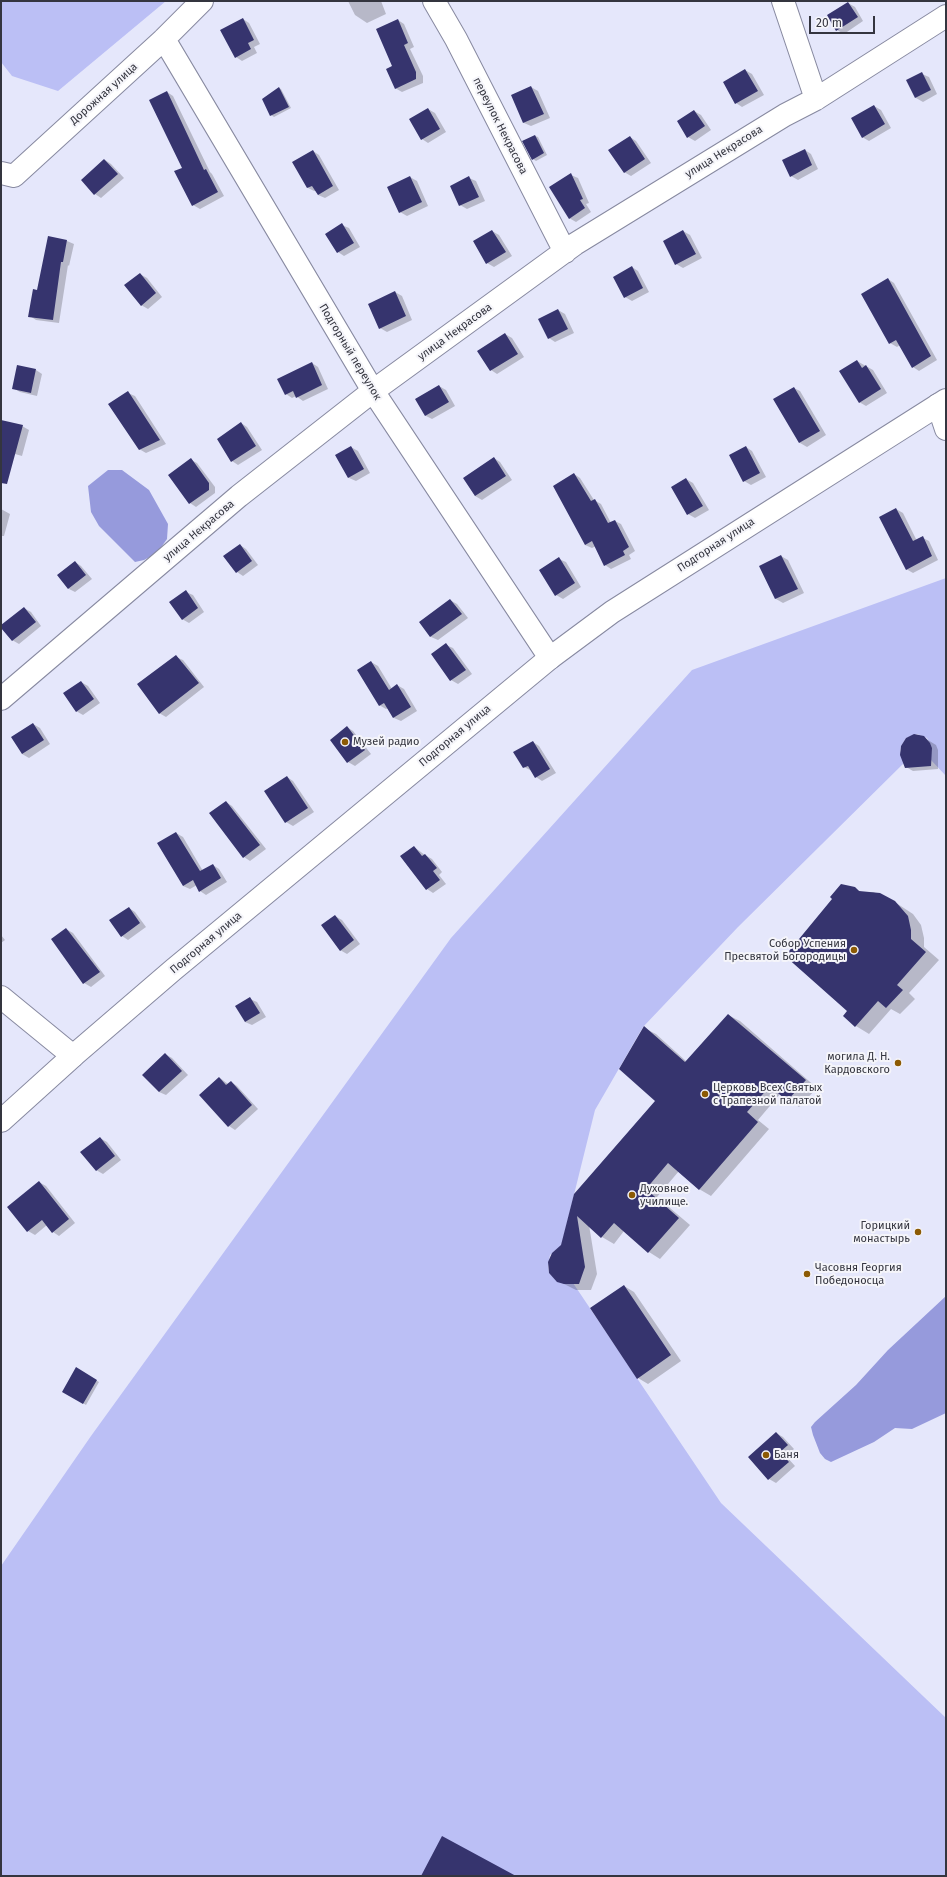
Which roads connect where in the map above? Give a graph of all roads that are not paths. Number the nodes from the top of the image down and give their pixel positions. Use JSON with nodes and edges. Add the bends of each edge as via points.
{"nodes":[{"id":1,"x":202,"y":1,"type":"edge"},
{"id":2,"x":434,"y":1,"type":"edge"},
{"id":3,"x":783,"y":1,"type":"edge"},
{"id":4,"x":946,"y":16,"type":"edge"},
{"id":5,"x":164,"y":39,"type":"junction"},
{"id":6,"x":816,"y":99,"type":"junction"},
{"id":7,"x":1,"y":173,"type":"edge"},
{"id":8,"x":565,"y":252,"type":"junction"},
{"id":9,"x":373,"y":391,"type":"junction"},
{"id":10,"x":942,"y":403,"type":"edge"},
{"id":11,"x":946,"y":429,"type":"edge"},
{"id":12,"x":550,"y":658,"type":"junction"},
{"id":13,"x":1,"y":699,"type":"edge"},
{"id":14,"x":1,"y":997,"type":"edge"},
{"id":15,"x":73,"y":1056,"type":"junction"},
{"id":16,"x":1,"y":1121,"type":"edge"}],
"edges":[{"from":1,"to":5,"type":"street","name":"Дорожная улица"},
{"from":2,"to":8,"type":"street","name":"переулок Некрасова"},
{"from":3,"to":6,"type":"street"},
{"from":4,"to":6,"type":"street","name":"улица Некрасова"},
{"from":5,"to":7,"type":"street","name":"Дорожная улица","via":[[14,176]]},
{"from":5,"to":9,"type":"street","name":"Подгорный переулок"},
{"from":6,"to":8,"type":"street","name":"улица Некрасова","via":[[785,115]]},
{"from":8,"to":9,"type":"street","name":"улица Некрасова"},
{"from":9,"to":12,"type":"street","name":"Подгорный переулок"},
{"from":9,"to":13,"type":"street","name":"улица Некрасова","via":[[239,496]]},
{"from":10,"to":11,"type":"street"},
{"from":10,"to":12,"type":"street","name":"Подгорная улица","via":[[612,612]]},
{"from":12,"to":15,"type":"street","name":"Подгорная улица"},
{"from":14,"to":15,"type":"street"},
{"from":15,"to":16,"type":"street","name":"Подгорная улица"}]}
